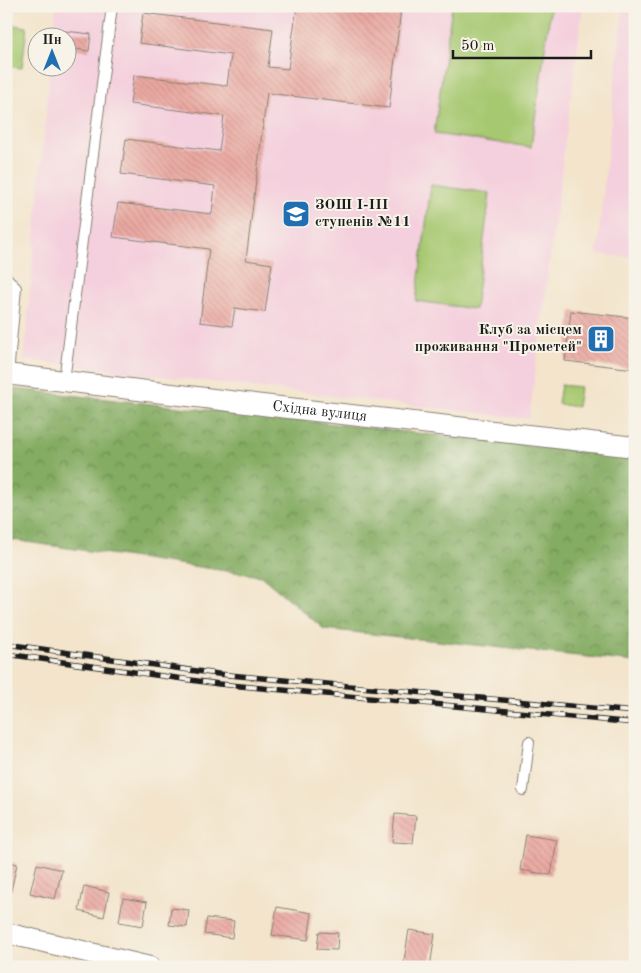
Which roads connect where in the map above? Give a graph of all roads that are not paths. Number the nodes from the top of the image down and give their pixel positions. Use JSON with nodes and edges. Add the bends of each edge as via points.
{"nodes":[{"id":1,"x":112,"y":6,"type":"edge"},
{"id":2,"x":6,"y":277,"type":"edge"},
{"id":3,"x":7,"y":374,"type":"edge"},
{"id":4,"x":64,"y":381,"type":"junction"},
{"id":5,"x":635,"y":447,"type":"edge"},
{"id":6,"x":529,"y":742,"type":"dead end"},
{"id":7,"x":523,"y":790,"type":"dead end"},
{"id":8,"x":6,"y":933,"type":"edge"},
{"id":9,"x":150,"y":967,"type":"edge"}],
"edges":[{"from":1,"to":4,"type":"lane"},
{"from":2,"to":3,"type":"lane","via":[[16,288]]},
{"from":3,"to":4,"type":"street","name":"Східна вулиця"},
{"from":4,"to":5,"type":"street","name":"Східна вулиця"},
{"from":6,"to":7,"type":"lane"},
{"from":8,"to":9,"type":"street"}]}
